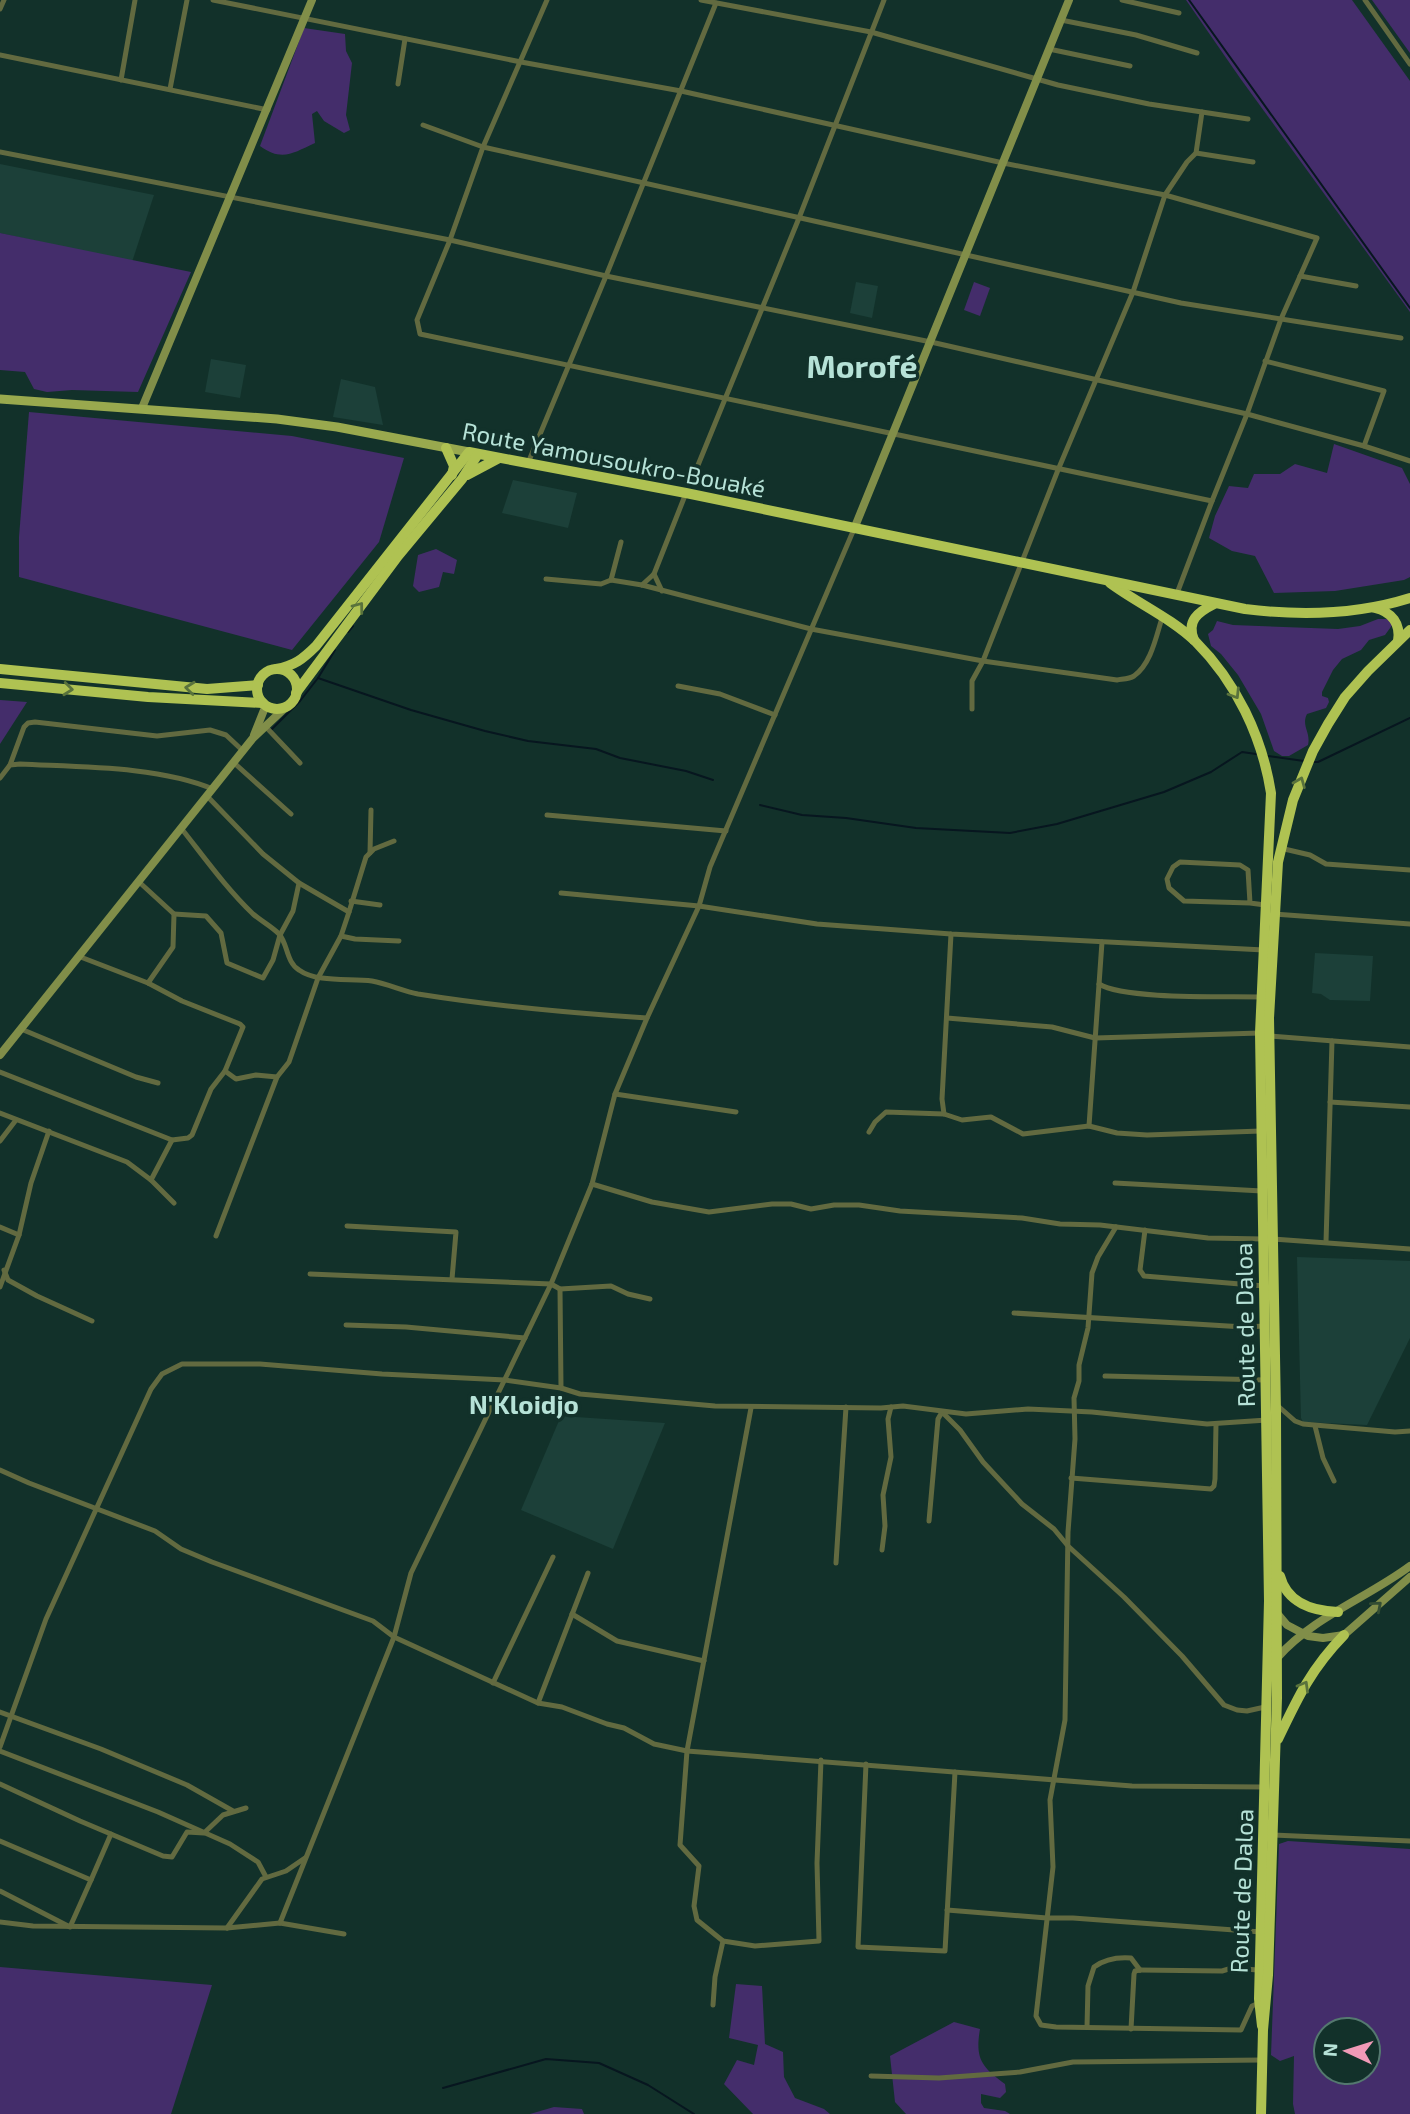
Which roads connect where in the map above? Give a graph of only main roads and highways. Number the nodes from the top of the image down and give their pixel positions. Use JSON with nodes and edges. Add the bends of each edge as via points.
{"nodes":[{"id":1,"x":0,"y":399,"type":"edge"},
{"id":2,"x":446,"y":448,"type":"junction"},
{"id":3,"x":474,"y":453,"type":"junction"},
{"id":4,"x":500,"y":458,"type":"junction"},
{"id":5,"x":457,"y":477,"type":"junction"},
{"id":6,"x":1110,"y":583,"type":"junction"},
{"id":7,"x":1410,"y":598,"type":"edge"},
{"id":8,"x":1214,"y":604,"type":"junction"},
{"id":9,"x":1376,"y":608,"type":"junction"},
{"id":10,"x":1410,"y":630,"type":"edge"},
{"id":11,"x":1194,"y":640,"type":"junction"},
{"id":12,"x":1398,"y":641,"type":"junction"},
{"id":13,"x":0,"y":669,"type":"edge"},
{"id":14,"x":276,"y":669,"type":"junction"},
{"id":15,"x":0,"y":682,"type":"edge"},
{"id":16,"x":258,"y":685,"type":"junction"},
{"id":17,"x":296,"y":693,"type":"junction"},
{"id":18,"x":264,"y":704,"type":"junction"},
{"id":19,"x":1275,"y":847,"type":"junction"},
{"id":20,"x":1265,"y":1035,"type":"junction"},
{"id":21,"x":1269,"y":1239,"type":"junction"},
{"id":22,"x":1277,"y":1569,"type":"junction"},
{"id":23,"x":1338,"y":1612,"type":"road end"},
{"id":24,"x":1344,"y":1635,"type":"road end"},
{"id":25,"x":1275,"y":1745,"type":"junction"},
{"id":26,"x":1263,"y":2030,"type":"junction"},
{"id":27,"x":1261,"y":2114,"type":"edge"}],
"edges":[{"from":1,"to":2,"type":"main road","name":"Route Yamousoukro-Bouaké","via":[[277,419]]},
{"from":2,"to":3,"type":"main road","name":"Route Yamousoukro-Bouaké"},
{"from":2,"to":5,"type":"highway"},
{"from":3,"to":4,"type":"highway","name":"Route Yamousoukro-Bouaké"},
{"from":3,"to":5,"type":"highway"},
{"from":4,"to":5,"type":"highway"},
{"from":4,"to":6,"type":"highway","name":"Route Yamousoukro-Bouaké"},
{"from":5,"to":14,"type":"highway","via":[[391,547],[316,646],[299,662]]},
{"from":17,"to":5,"type":"highway","one_way":true},
{"from":6,"to":8,"type":"highway","name":"Route Yamousoukro-Bouaké"},
{"from":6,"to":11,"type":"highway","name":"Route de Daloa"},
{"from":7,"to":9,"type":"highway","name":"Route Yamousoukro-Bouaké"},
{"from":8,"to":9,"type":"highway","name":"Route Yamousoukro-Bouaké","via":[[1287,613]]},
{"from":8,"to":11,"type":"highway","via":[[1194,619]]},
{"from":9,"to":12,"type":"highway","via":[[1393,617]]},
{"from":10,"to":12,"type":"highway"},
{"from":11,"to":19,"type":"highway","name":"Route de Daloa","one_way":true,"via":[[1238,697],[1264,754]]},
{"from":19,"to":12,"type":"highway","one_way":true,"via":[[1300,780],[1328,724],[1345,697]]},
{"from":16,"to":13,"type":"highway","one_way":true,"via":[[207,690]]},
{"from":14,"to":16,"type":"highway","via":[[264,674]]},
{"from":14,"to":17,"type":"highway","via":[[292,676]]},
{"from":15,"to":18,"type":"highway","one_way":true},
{"from":16,"to":18,"type":"highway"},
{"from":17,"to":18,"type":"highway","via":[[287,706],[275,709]]},
{"from":19,"to":20,"type":"highway","name":"Route de Daloa"},
{"from":19,"to":20,"type":"highway","name":"Route de Daloa","via":[[1264,950]]},
{"from":20,"to":21,"type":"highway","name":"Route de Daloa"},
{"from":20,"to":21,"type":"highway","name":"Route de Daloa","via":[[1263,1191]]},
{"from":21,"to":22,"type":"highway","name":"Route de Daloa"},
{"from":21,"to":26,"type":"highway","name":"Route de Daloa","via":[[1265,1286],[1269,1668],[1259,2003]]},
{"from":22,"to":23,"type":"highway","via":[[1282,1583],[1299,1602],[1316,1610]]},
{"from":22,"to":25,"type":"highway","name":"Route de Daloa"},
{"from":25,"to":24,"type":"highway","one_way":true,"via":[[1314,1669]]},
{"from":25,"to":26,"type":"highway","name":"Route de Daloa"},
{"from":26,"to":27,"type":"highway"}]}
